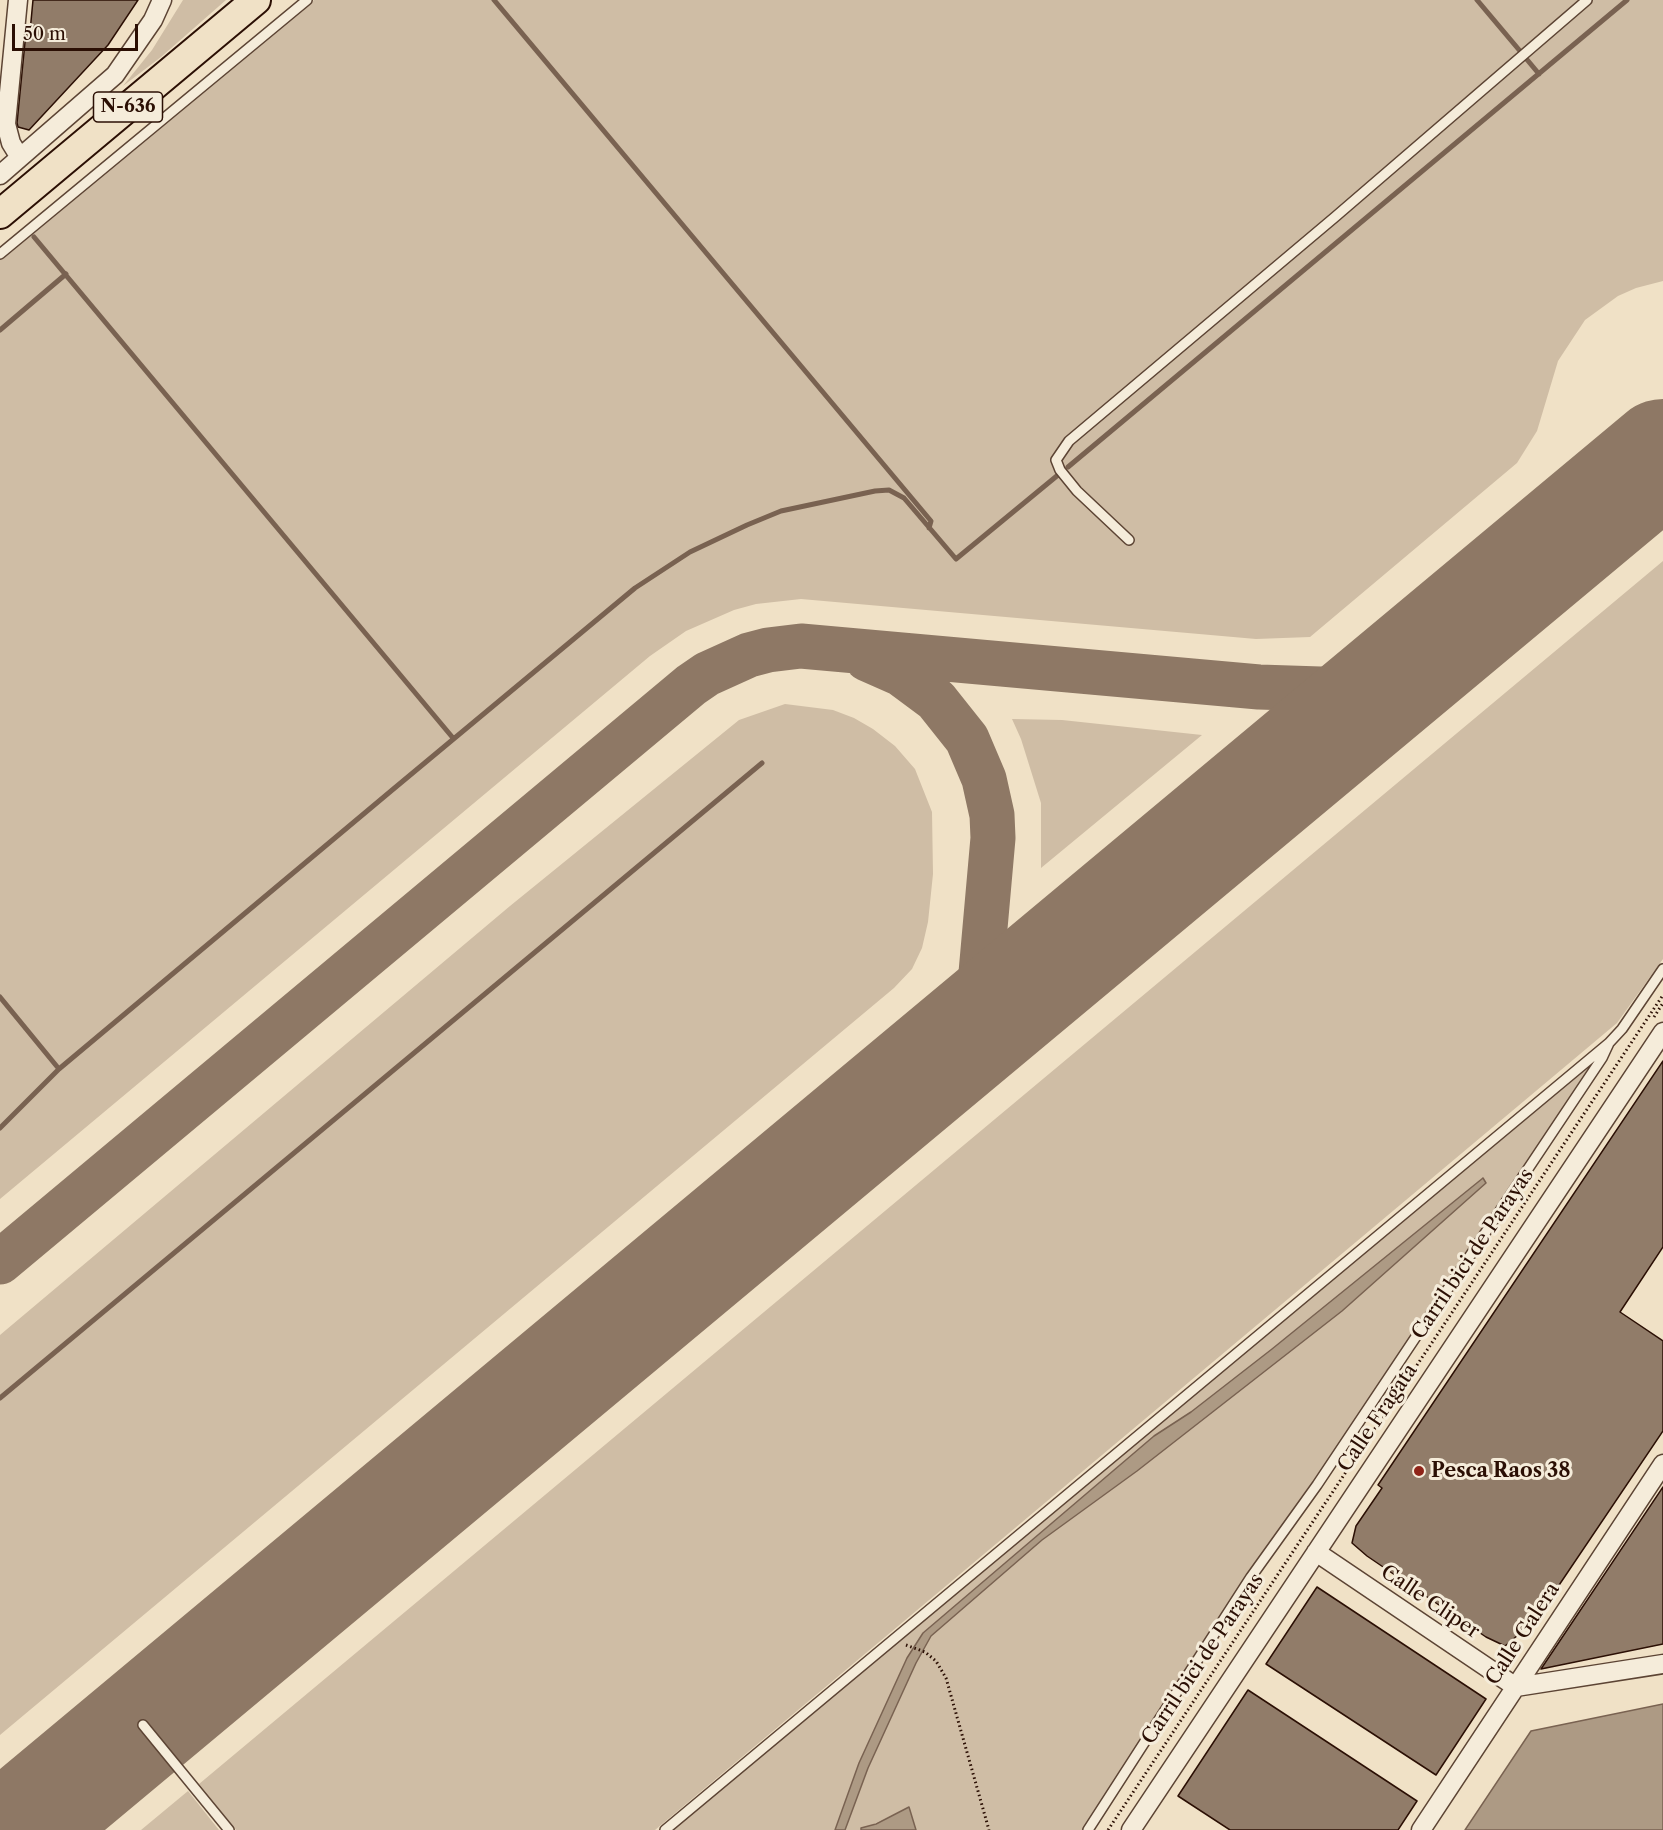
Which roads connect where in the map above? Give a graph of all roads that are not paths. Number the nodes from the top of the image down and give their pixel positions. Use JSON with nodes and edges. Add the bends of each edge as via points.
{"nodes":[{"id":1,"x":18,"y":0,"type":"edge"},
{"id":2,"x":162,"y":0,"type":"edge"},
{"id":3,"x":256,"y":0,"type":"edge"},
{"id":4,"x":307,"y":0,"type":"edge"},
{"id":5,"x":1587,"y":0,"type":"edge"},
{"id":6,"x":19,"y":156,"type":"junction"},
{"id":7,"x":0,"y":175,"type":"edge"},
{"id":8,"x":0,"y":214,"type":"edge"},
{"id":9,"x":0,"y":254,"type":"edge"},
{"id":10,"x":1129,"y":540,"type":"dead end"},
{"id":11,"x":1663,"y":969,"type":"edge"},
{"id":12,"x":1663,"y":1032,"type":"edge"},
{"id":13,"x":1609,"y":1043,"type":"junction"},
{"id":14,"x":1663,"y":1464,"type":"edge"},
{"id":15,"x":1316,"y":1552,"type":"junction"},
{"id":16,"x":1663,"y":1664,"type":"edge"},
{"id":17,"x":1516,"y":1687,"type":"junction"},
{"id":18,"x":143,"y":1725,"type":"dead end"},
{"id":19,"x":229,"y":1830,"type":"edge"},
{"id":20,"x":665,"y":1830,"type":"edge"},
{"id":21,"x":1088,"y":1830,"type":"edge"},
{"id":22,"x":1131,"y":1830,"type":"edge"},
{"id":23,"x":1421,"y":1830,"type":"edge"}],
"edges":[{"from":1,"to":6,"type":"street","via":[[6,124]]},
{"from":2,"to":6,"type":"street","via":[[115,75]]},
{"from":3,"to":8,"type":"highway","number":"N-636"},
{"from":4,"to":9,"type":"lane"},
{"from":5,"to":10,"type":"lane","via":[[1068,441],[1056,460],[1060,470]]},
{"from":6,"to":7,"type":"street"},
{"from":11,"to":13,"type":"lane"},
{"from":12,"to":15,"type":"street","name":"Calle Fragata"},
{"from":13,"to":20,"type":"lane"},
{"from":13,"to":21,"type":"lane","via":[[1317,1485],[1251,1577]]},
{"from":14,"to":17,"type":"street","name":"Calle Galera"},
{"from":15,"to":17,"type":"street","name":"Calle Cliper"},
{"from":15,"to":22,"type":"street","name":"Calle Fragata"},
{"from":16,"to":17,"type":"street"},
{"from":17,"to":23,"type":"street","name":"Calle Galera"},
{"from":18,"to":19,"type":"lane"}]}
